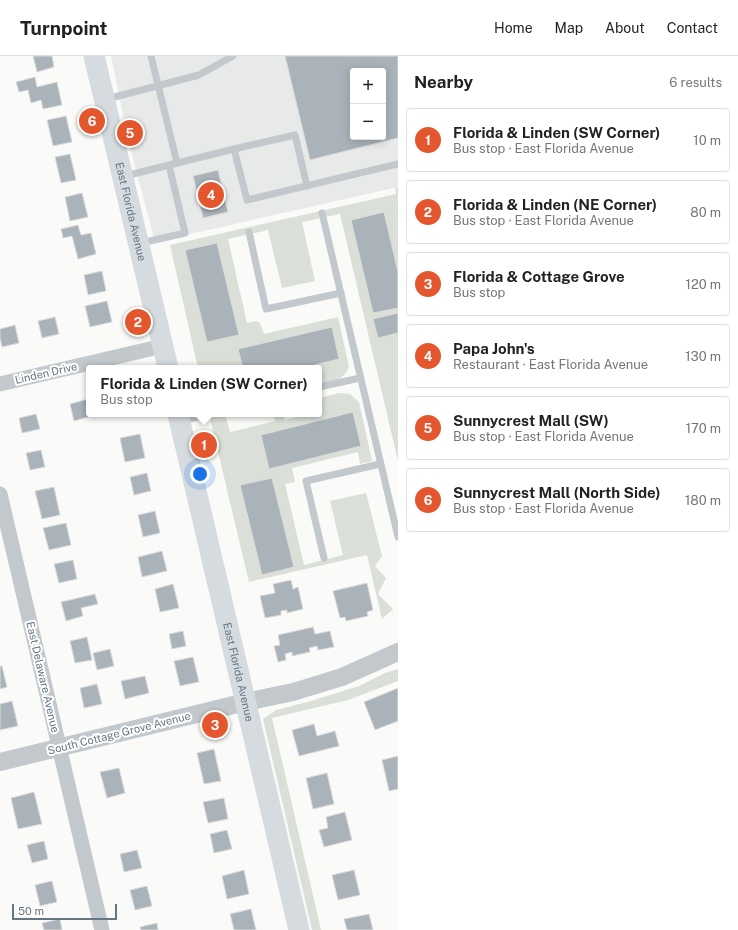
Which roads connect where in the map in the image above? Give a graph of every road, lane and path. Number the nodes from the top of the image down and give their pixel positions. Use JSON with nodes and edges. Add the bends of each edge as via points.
{"nodes":[{"id":1,"x":94,"y":56,"type":"edge"},
{"id":2,"x":151,"y":56,"type":"edge"},
{"id":3,"x":233,"y":56,"type":"edge"},
{"id":4,"x":159,"y":86,"type":"junction"},
{"id":5,"x":105,"y":99,"type":"junction"},
{"id":6,"x":234,"y":149,"type":"junction"},
{"id":7,"x":177,"y":163,"type":"junction"},
{"id":8,"x":398,"y":164,"type":"edge"},
{"id":9,"x":170,"y":165,"type":"junction"},
{"id":10,"x":123,"y":176,"type":"junction"},
{"id":11,"x":307,"y":186,"type":"junction"},
{"id":12,"x":322,"y":213,"type":"dead end"},
{"id":13,"x":249,"y":232,"type":"dead end"},
{"id":14,"x":139,"y":243,"type":"junction"},
{"id":15,"x":340,"y":293,"type":"junction"},
{"id":16,"x":163,"y":346,"type":"junction"},
{"id":17,"x":167,"y":365,"type":"edge"},
{"id":18,"x":360,"y":378,"type":"junction"},
{"id":19,"x":0,"y":384,"type":"edge"},
{"id":20,"x":322,"y":387,"type":"edge"},
{"id":21,"x":179,"y":418,"type":"edge"},
{"id":22,"x":380,"y":464,"type":"junction"},
{"id":23,"x":0,"y":494,"type":"edge"},
{"id":24,"x":398,"y":537,"type":"edge"},
{"id":25,"x":324,"y":558,"type":"dead end"},
{"id":26,"x":398,"y":652,"type":"edge"},
{"id":27,"x":246,"y":702,"type":"junction"},
{"id":28,"x":58,"y":748,"type":"junction"},
{"id":29,"x":0,"y":762,"type":"edge"},
{"id":30,"x":102,"y":930,"type":"edge"},
{"id":31,"x":299,"y":930,"type":"edge"}],
"edges":[{"from":1,"to":5,"type":"main road","name":"East Florida Avenue"},
{"from":2,"to":4,"type":"lane"},
{"from":3,"to":4,"type":"lane","via":[[199,75]]},
{"from":4,"to":5,"type":"lane"},
{"from":4,"to":7,"type":"lane"},
{"from":5,"to":10,"type":"main road","name":"East Florida Avenue"},
{"from":6,"to":7,"type":"lane"},
{"from":6,"to":11,"type":"lane","via":[[247,200]]},
{"from":6,"to":11,"type":"lane","via":[[295,134]]},
{"from":7,"to":9,"type":"lane"},
{"from":8,"to":11,"type":"lane"},
{"from":9,"to":10,"type":"lane"},
{"from":9,"to":14,"type":"lane","via":[[185,233]]},
{"from":10,"to":14,"type":"main road","name":"East Florida Avenue"},
{"from":12,"to":15,"type":"lane"},
{"from":13,"to":15,"type":"lane","via":[[266,309]]},
{"from":14,"to":16,"type":"main road","name":"East Florida Avenue"},
{"from":15,"to":18,"type":"lane"},
{"from":16,"to":17,"type":"main road","name":"East Florida Avenue"},
{"from":16,"to":19,"type":"street","name":"Linden Drive"},
{"from":18,"to":20,"type":"lane"},
{"from":18,"to":22,"type":"lane"},
{"from":21,"to":27,"type":"main road","name":"East Florida Avenue"},
{"from":22,"to":24,"type":"lane"},
{"from":22,"to":25,"type":"lane","via":[[306,481]]},
{"from":23,"to":28,"type":"street","name":"East Delaware Avenue"},
{"from":26,"to":27,"type":"street","name":"South Cottage Grove Avenue","via":[[342,677],[293,692]]},
{"from":27,"to":28,"type":"street","name":"South Cottage Grove Avenue"},
{"from":27,"to":31,"type":"main road","name":"East Florida Avenue"},
{"from":28,"to":29,"type":"street","name":"South Cottage Grove Avenue"},
{"from":28,"to":30,"type":"street","name":"East Delaware Avenue"}]}
